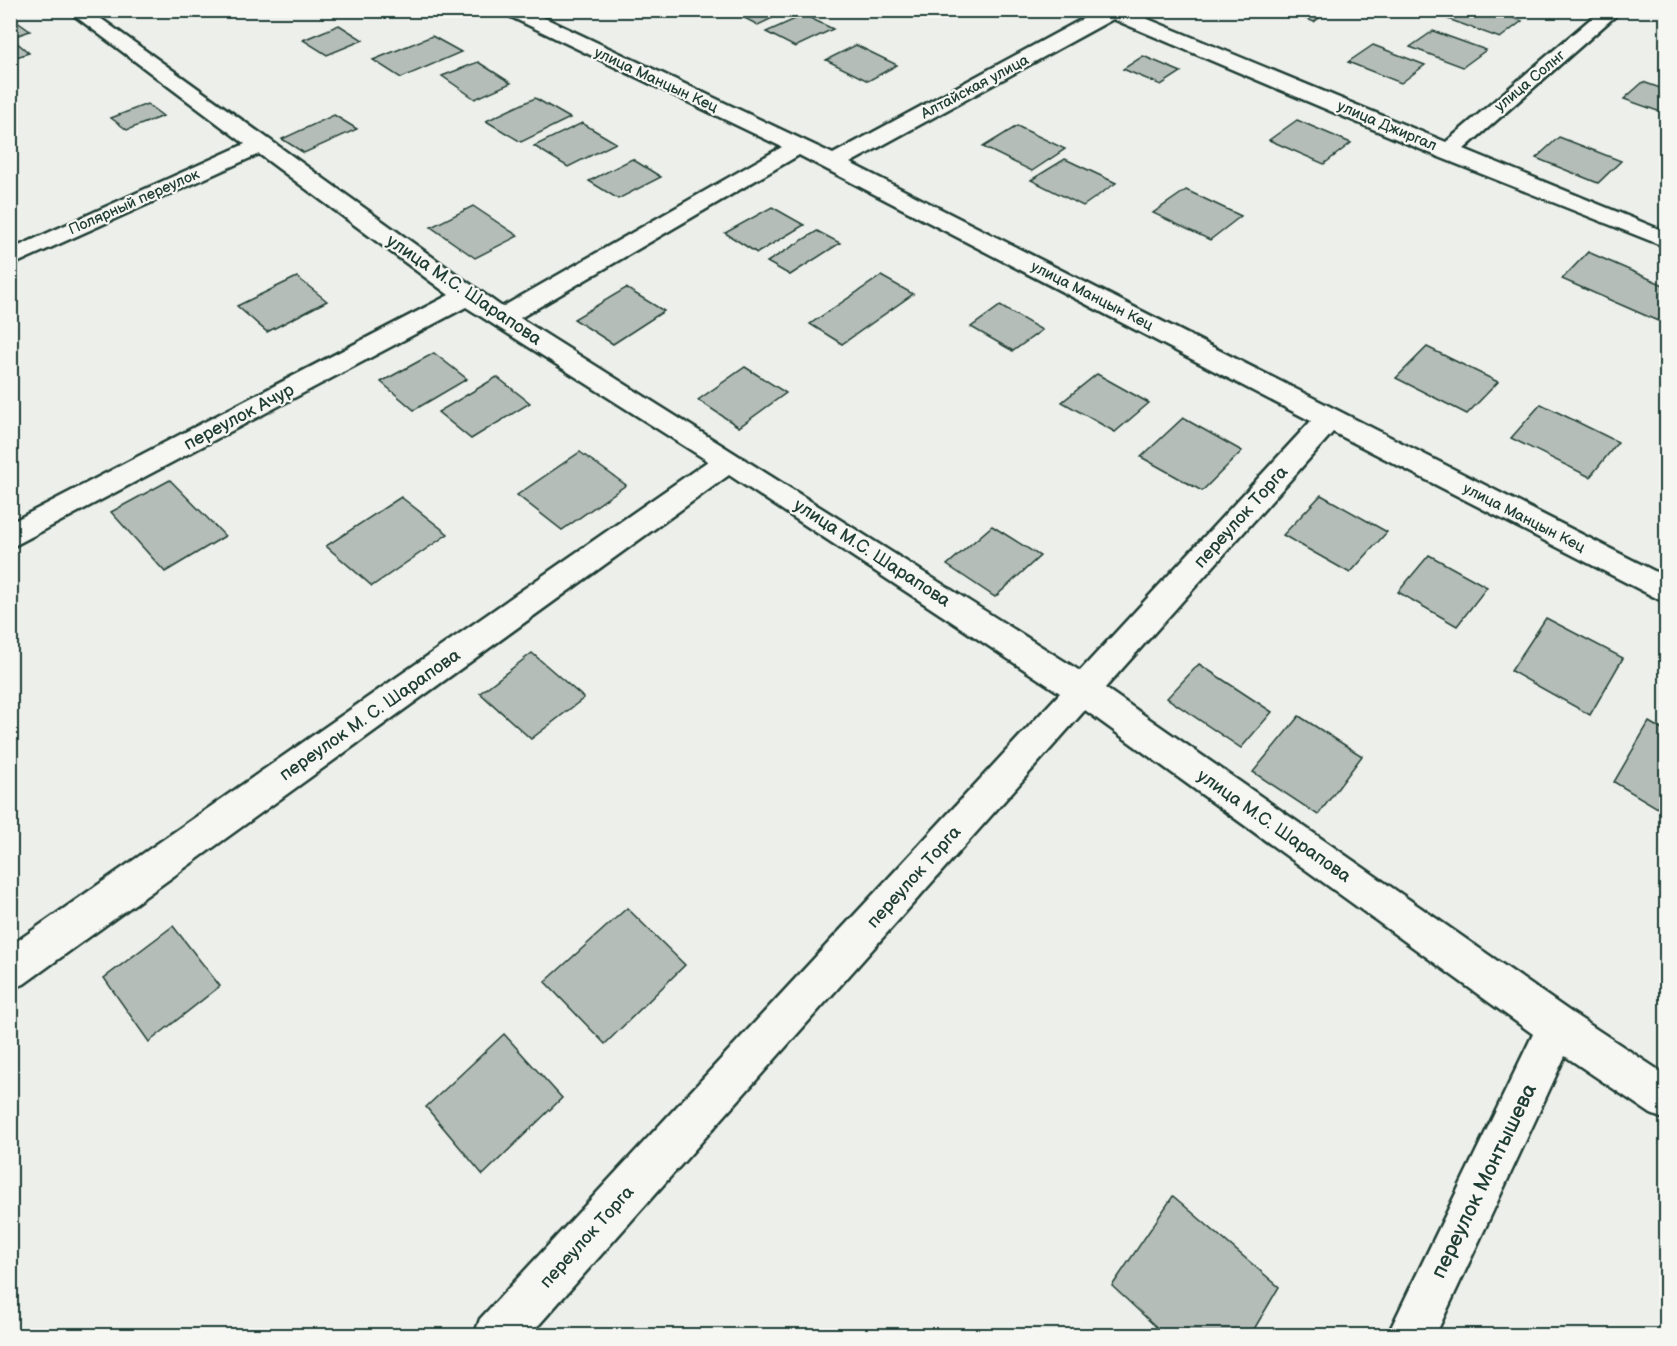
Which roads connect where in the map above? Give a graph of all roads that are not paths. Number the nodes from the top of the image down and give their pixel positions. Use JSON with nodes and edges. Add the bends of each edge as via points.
{"nodes":[{"id":1,"x":76,"y":10,"type":"edge"},
{"id":2,"x":512,"y":10,"type":"edge"},
{"id":3,"x":1613,"y":10,"type":"edge"},
{"id":4,"x":1112,"y":11,"type":"edge"},
{"id":5,"x":258,"y":146,"type":"junction"},
{"id":6,"x":798,"y":147,"type":"junction"},
{"id":7,"x":1447,"y":152,"type":"junction"},
{"id":8,"x":833,"y":163,"type":"junction"},
{"id":9,"x":1666,"y":240,"type":"edge"},
{"id":10,"x":10,"y":259,"type":"edge"},
{"id":11,"x":467,"y":296,"type":"junction"},
{"id":12,"x":501,"y":318,"type":"junction"},
{"id":13,"x":1330,"y":418,"type":"junction"},
{"id":14,"x":729,"y":460,"type":"junction"},
{"id":15,"x":10,"y":537,"type":"edge"},
{"id":16,"x":1666,"y":591,"type":"edge"},
{"id":17,"x":1084,"y":691,"type":"junction"},
{"id":18,"x":10,"y":970,"type":"edge"},
{"id":19,"x":1558,"y":1027,"type":"junction"},
{"id":20,"x":1666,"y":1099,"type":"edge"},
{"id":21,"x":497,"y":1335,"type":"edge"},
{"id":22,"x":1410,"y":1335,"type":"edge"}],
"edges":[{"from":1,"to":5,"type":"street","name":"улица М.С. Шарапова"},
{"from":2,"to":6,"type":"street","name":"улица Манцын Кец"},
{"from":3,"to":7,"type":"street","name":"улица Солнг"},
{"from":4,"to":7,"type":"street","name":"улица Джиргал"},
{"from":4,"to":8,"type":"street","name":"Алтайская улица"},
{"from":5,"to":10,"type":"street","name":"Полярный переулок"},
{"from":5,"to":11,"type":"street","name":"улица М.С. Шарапова"},
{"from":6,"to":8,"type":"street","name":"улица Манцын Кец"},
{"from":6,"to":12,"type":"street"},
{"from":7,"to":9,"type":"street","name":"улица Джиргал"},
{"from":8,"to":13,"type":"street","name":"улица Манцын Кец"},
{"from":11,"to":12,"type":"street","name":"улица М.С. Шарапова"},
{"from":11,"to":15,"type":"street","name":"переулок Ачур"},
{"from":12,"to":14,"type":"street","name":"улица М.С. Шарапова"},
{"from":13,"to":16,"type":"street","name":"улица Манцын Кец"},
{"from":13,"to":17,"type":"street","name":"переулок Торга"},
{"from":14,"to":17,"type":"street","name":"улица М.С. Шарапова"},
{"from":14,"to":18,"type":"street","name":"переулок М. С. Шарапова"},
{"from":17,"to":19,"type":"street","name":"улица М.С. Шарапова"},
{"from":17,"to":21,"type":"street","name":"переулок Торга"},
{"from":19,"to":20,"type":"street","name":"улица М.С. Шарапова"},
{"from":19,"to":22,"type":"street","name":"переулок Монтышева"}]}
